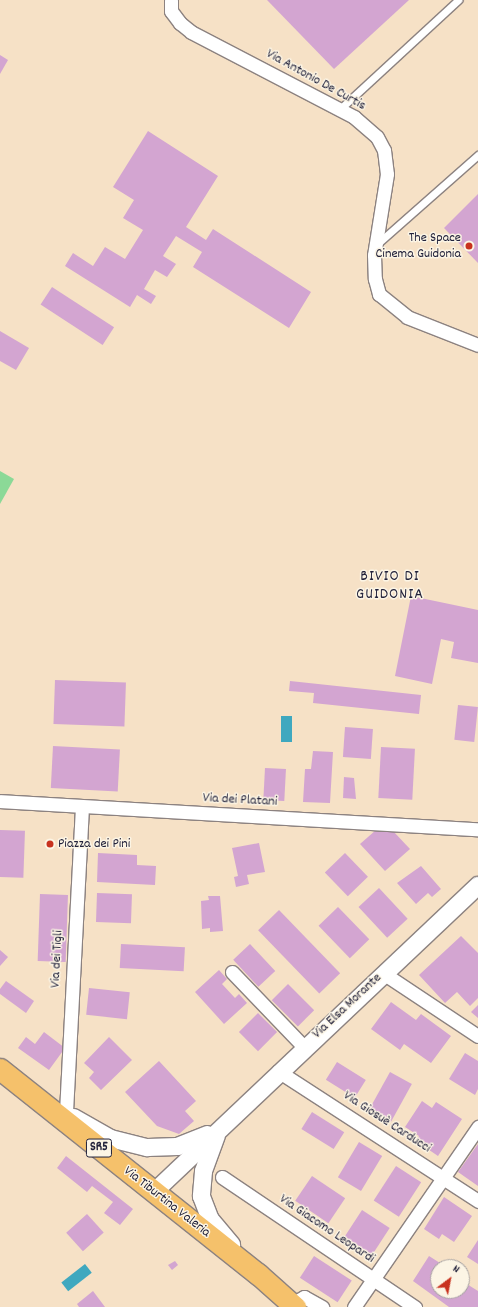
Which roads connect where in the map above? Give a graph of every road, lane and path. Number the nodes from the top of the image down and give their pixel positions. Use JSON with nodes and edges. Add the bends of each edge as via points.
{"nodes":[{"id":1,"x":458,"y":0,"type":"edge"},
{"id":2,"x":171,"y":6,"type":"edge"},
{"id":3,"x":340,"y":109,"type":"junction"},
{"id":4,"x":478,"y":155,"type":"edge"},
{"id":5,"x":375,"y":246,"type":"junction"},
{"id":6,"x":478,"y":345,"type":"edge"},
{"id":7,"x":0,"y":802,"type":"edge"},
{"id":8,"x":82,"y":808,"type":"junction"},
{"id":9,"x":478,"y":829,"type":"edge"},
{"id":10,"x":478,"y":885,"type":"edge"},
{"id":11,"x":232,"y":972,"type":"dead end"},
{"id":12,"x":383,"y":973,"type":"junction"},
{"id":13,"x":478,"y":1036,"type":"edge"},
{"id":14,"x":304,"y":1047,"type":"junction"},
{"id":15,"x":0,"y":1069,"type":"edge"},
{"id":16,"x":278,"y":1071,"type":"junction"},
{"id":17,"x":44,"y":1104,"type":"junction"},
{"id":18,"x":66,"y":1112,"type":"junction"},
{"id":19,"x":478,"y":1127,"type":"edge"},
{"id":20,"x":218,"y":1129,"type":"junction"},
{"id":21,"x":222,"y":1177,"type":"dead end"},
{"id":22,"x":443,"y":1178,"type":"junction"},
{"id":23,"x":153,"y":1192,"type":"junction"},
{"id":24,"x":478,"y":1201,"type":"edge"},
{"id":25,"x":258,"y":1274,"type":"junction"},
{"id":26,"x":372,"y":1279,"type":"junction"},
{"id":27,"x":293,"y":1305,"type":"edge"},
{"id":28,"x":322,"y":1307,"type":"edge"},
{"id":29,"x":354,"y":1307,"type":"edge"},
{"id":30,"x":414,"y":1307,"type":"edge"}],
"edges":[{"from":1,"to":3,"type":"lane"},
{"from":2,"to":3,"type":"street","name":"Via Antonio De Curtis","via":[[180,23],[191,32]]},
{"from":3,"to":5,"type":"street","name":"Via Antonio De Curtis","via":[[365,125],[377,137],[384,150],[387,174]]},
{"from":4,"to":5,"type":"lane"},
{"from":5,"to":6,"type":"street","name":"Via Antonio De Curtis","via":[[376,286],[386,302],[415,321]]},
{"from":7,"to":8,"type":"street","name":"Via dei Platani"},
{"from":8,"to":9,"type":"street","name":"Via dei Platani"},
{"from":8,"to":18,"type":"street","name":"Via dei Tigli"},
{"from":10,"to":12,"type":"street","name":"Via Elsa Morante"},
{"from":11,"to":14,"type":"street"},
{"from":12,"to":13,"type":"street"},
{"from":12,"to":14,"type":"street","name":"Via Elsa Morante"},
{"from":14,"to":16,"type":"street","name":"Via Elsa Morante"},
{"from":15,"to":17,"type":"main road","name":"Via Tiburtina Valeria","number":"SR5"},
{"from":16,"to":20,"type":"street","name":"Via Elsa Morante"},
{"from":16,"to":22,"type":"street","name":"Via Giosuè Carducci"},
{"from":17,"to":18,"type":"street","name":"Via Elsa Morante"},
{"from":17,"to":23,"type":"main road","name":"Via Tiburtina Valeria","number":"SR5"},
{"from":18,"to":20,"type":"street","name":"Via Elsa Morante","via":[[110,1138],[147,1147],[166,1148],[182,1145]]},
{"from":19,"to":22,"type":"street"},
{"from":20,"to":23,"type":"street","name":"Via Elsa Morante"},
{"from":20,"to":25,"type":"street","name":"Via Elsa Morante","via":[[203,1171],[203,1204],[216,1228]]},
{"from":21,"to":26,"type":"street","name":"Via Giacomo Leopardi"},
{"from":22,"to":24,"type":"street","name":"Via Giosuè Carducci"},
{"from":22,"to":26,"type":"street"},
{"from":23,"to":25,"type":"main road","name":"Via Tiburtina Valeria","number":"SR5"},
{"from":25,"to":27,"type":"main road","name":"Via Tiburtina Valeria","number":"SR5"},
{"from":26,"to":29,"type":"street"},
{"from":26,"to":30,"type":"street","name":"Via Giacomo Leopardi"},
{"from":27,"to":28,"type":"street","via":[[304,1297]]}]}
